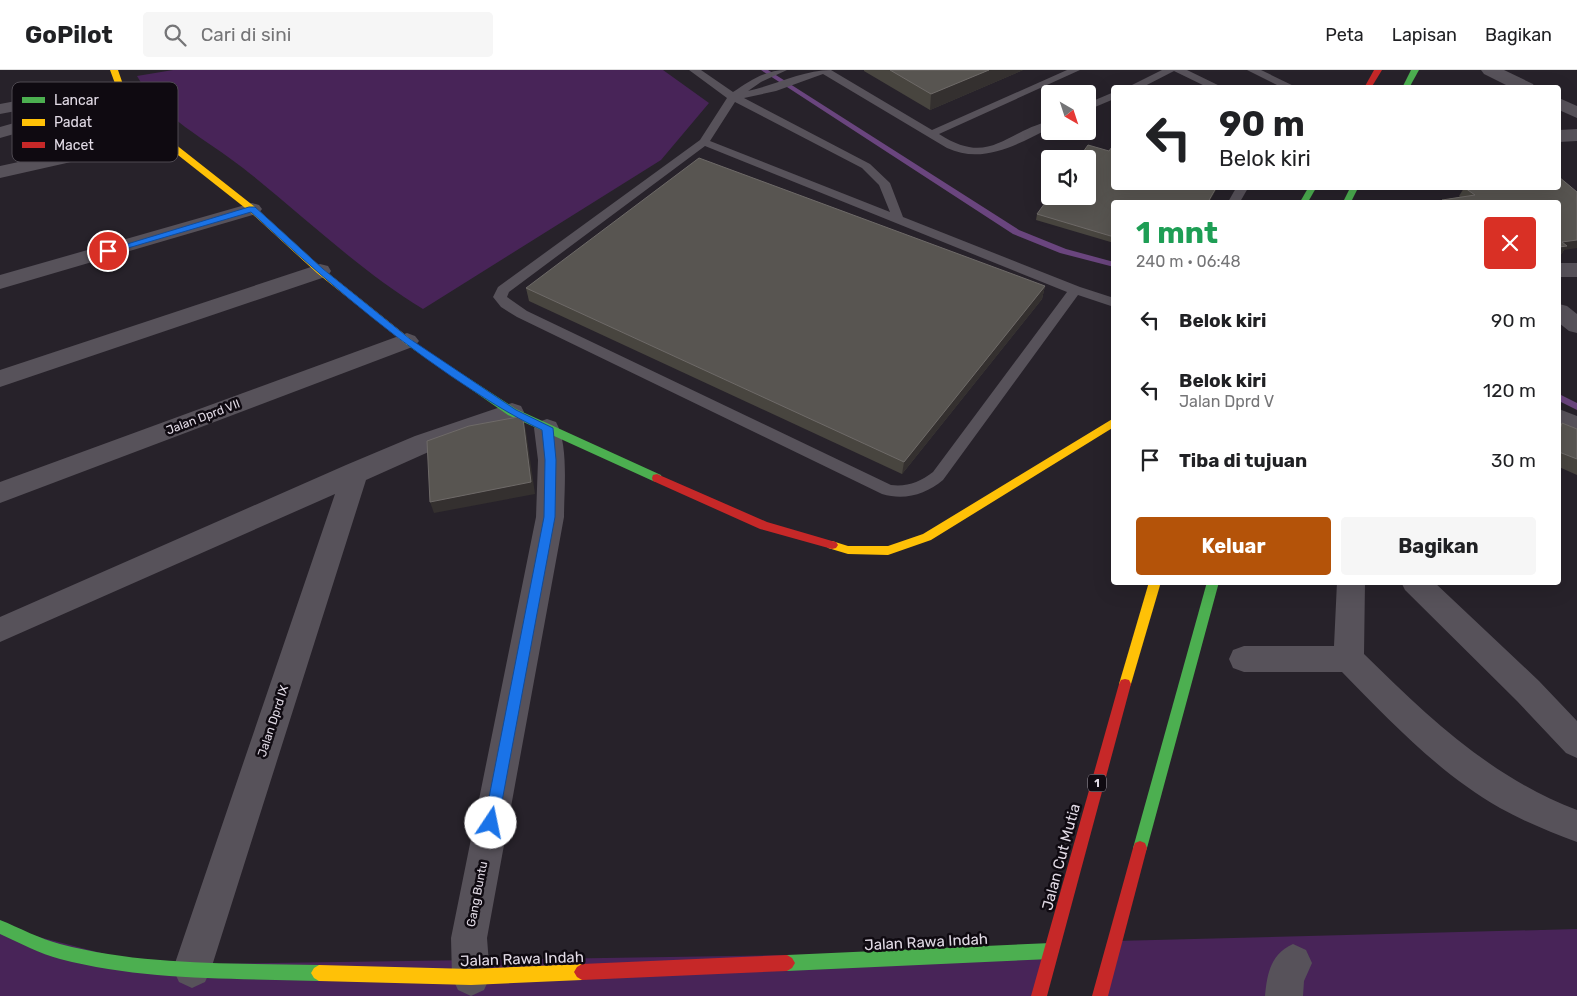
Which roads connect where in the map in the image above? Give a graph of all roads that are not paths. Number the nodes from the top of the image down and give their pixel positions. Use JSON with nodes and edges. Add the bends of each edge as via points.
{"nodes":[{"id":1,"x":114,"y":70,"type":"edge"},
{"id":2,"x":694,"y":70,"type":"edge"},
{"id":3,"x":782,"y":70,"type":"edge"},
{"id":4,"x":824,"y":70,"type":"edge"},
{"id":5,"x":1075,"y":70,"type":"edge"},
{"id":6,"x":1170,"y":70,"type":"edge"},
{"id":7,"x":1178,"y":70,"type":"edge"},
{"id":8,"x":1252,"y":70,"type":"edge"},
{"id":9,"x":1378,"y":70,"type":"edge"},
{"id":10,"x":1415,"y":70,"type":"edge"},
{"id":11,"x":1490,"y":70,"type":"edge"},
{"id":12,"x":118,"y":82,"type":"edge"},
{"id":13,"x":1138,"y":85,"type":"edge"},
{"id":14,"x":1212,"y":85,"type":"edge"},
{"id":15,"x":1285,"y":85,"type":"edge"},
{"id":16,"x":1369,"y":85,"type":"edge"},
{"id":17,"x":1407,"y":85,"type":"edge"},
{"id":18,"x":1521,"y":85,"type":"edge"},
{"id":19,"x":772,"y":89,"type":"joint"},
{"id":20,"x":1111,"y":96,"type":"edge"},
{"id":21,"x":733,"y":97,"type":"junction"},
{"id":22,"x":1096,"y":103,"type":"edge"},
{"id":23,"x":1561,"y":104,"type":"edge"},
{"id":24,"x":1577,"y":113,"type":"edge"},
{"id":25,"x":1041,"y":128,"type":"edge"},
{"id":26,"x":931,"y":134,"type":"junction"},
{"id":27,"x":1577,"y":135,"type":"edge"},
{"id":28,"x":1561,"y":136,"type":"edge"},
{"id":29,"x":704,"y":142,"type":"junction"},
{"id":30,"x":178,"y":151,"type":"edge"},
{"id":31,"x":46,"y":162,"type":"edge"},
{"id":32,"x":0,"y":172,"type":"edge"},
{"id":33,"x":252,"y":209,"type":"junction"},
{"id":34,"x":898,"y":220,"type":"junction"},
{"id":35,"x":1561,"y":270,"type":"edge"},
{"id":36,"x":1577,"y":270,"type":"edge"},
{"id":37,"x":320,"y":271,"type":"junction"},
{"id":38,"x":0,"y":282,"type":"edge"},
{"id":39,"x":1074,"y":290,"type":"junction"},
{"id":40,"x":1111,"y":302,"type":"edge"},
{"id":41,"x":1561,"y":313,"type":"edge"},
{"id":42,"x":1577,"y":326,"type":"edge"},
{"id":43,"x":407,"y":341,"type":"junction"},
{"id":44,"x":0,"y":380,"type":"edge"},
{"id":45,"x":512,"y":412,"type":"junction"},
{"id":46,"x":1561,"y":419,"type":"edge"},
{"id":47,"x":1111,"y":424,"type":"edge"},
{"id":48,"x":1577,"y":427,"type":"edge"},
{"id":49,"x":548,"y":428,"type":"junction"},
{"id":50,"x":355,"y":472,"type":"junction"},
{"id":51,"x":0,"y":493,"type":"edge"},
{"id":52,"x":1154,"y":585,"type":"edge"},
{"id":53,"x":1212,"y":585,"type":"edge"},
{"id":54,"x":1351,"y":585,"type":"edge"},
{"id":55,"x":1418,"y":585,"type":"edge"},
{"id":56,"x":0,"y":630,"type":"edge"},
{"id":57,"x":1244,"y":659,"type":"dead end"},
{"id":58,"x":1349,"y":659,"type":"junction"},
{"id":59,"x":1577,"y":743,"type":"edge"},
{"id":60,"x":1577,"y":826,"type":"edge"},
{"id":61,"x":0,"y":926,"type":"edge"},
{"id":62,"x":1051,"y":951,"type":"junction"},
{"id":63,"x":192,"y":969,"type":"junction"},
{"id":64,"x":471,"y":977,"type":"junction"},
{"id":65,"x":1039,"y":996,"type":"edge"},
{"id":66,"x":1100,"y":996,"type":"edge"}],
"edges":[{"from":1,"to":12,"type":"main road"},
{"from":2,"to":21,"type":"lane"},
{"from":3,"to":21,"type":"lane","via":[[757,80]]},
{"from":4,"to":19,"type":"lane"},
{"from":4,"to":26,"type":"lane"},
{"from":5,"to":26,"type":"lane"},
{"from":6,"to":13,"type":"lane"},
{"from":7,"to":14,"type":"lane"},
{"from":8,"to":15,"type":"lane"},
{"from":9,"to":16,"type":"main road"},
{"from":10,"to":17,"type":"main road"},
{"from":11,"to":18,"type":"street"},
{"from":19,"to":21,"type":"lane"},
{"from":20,"to":22,"type":"lane"},
{"from":21,"to":29,"type":"lane"},
{"from":21,"to":34,"type":"lane","via":[[866,166],[882,178],[891,194]]},
{"from":23,"to":24,"type":"street"},
{"from":25,"to":26,"type":"lane","via":[[998,147],[980,151],[958,150]]},
{"from":27,"to":28,"type":"street"},
{"from":29,"to":34,"type":"lane"},
{"from":29,"to":39,"type":"lane","via":[[503,290],[500,294],[502,301],[617,360],[888,490],[900,492],[920,488],[938,476]]},
{"from":30,"to":33,"type":"main road"},
{"from":31,"to":32,"type":"street"},
{"from":33,"to":37,"type":"main road"},
{"from":33,"to":38,"type":"street"},
{"from":34,"to":39,"type":"lane"},
{"from":35,"to":36,"type":"street"},
{"from":37,"to":43,"type":"main road"},
{"from":37,"to":44,"type":"street"},
{"from":39,"to":40,"type":"lane"},
{"from":41,"to":42,"type":"street"},
{"from":43,"to":45,"type":"main road"},
{"from":43,"to":51,"type":"street","name":"Jalan Dprd VII"},
{"from":45,"to":49,"type":"main road"},
{"from":45,"to":50,"type":"street","via":[[450,433]]},
{"from":46,"to":48,"type":"street"},
{"from":47,"to":49,"type":"main road","via":[[927,537],[888,551],[867,552],[848,550],[764,526]]},
{"from":49,"to":64,"type":"street","name":"Gang Buntu","via":[[550,517],[469,938]]},
{"from":50,"to":56,"type":"street"},
{"from":50,"to":63,"type":"street","name":"Jalan Dprd IX"},
{"from":52,"to":62,"type":"main road","name":"Jalan Cut Mutia","number":"1"},
{"from":53,"to":66,"type":"main road"},
{"from":54,"to":58,"type":"street"},
{"from":55,"to":59,"type":"street"},
{"from":57,"to":58,"type":"street"},
{"from":58,"to":60,"type":"street","via":[[1412,722],[1487,784],[1547,816]]},
{"from":61,"to":63,"type":"main road","name":"Jalan Rawa Indah","via":[[40,946],[78,957]]},
{"from":62,"to":64,"type":"main road","name":"Jalan Rawa Indah"},
{"from":62,"to":65,"type":"main road","name":"Jalan Cut Mutia","number":"1"},
{"from":63,"to":64,"type":"main road","name":"Jalan Rawa Indah"}]}
